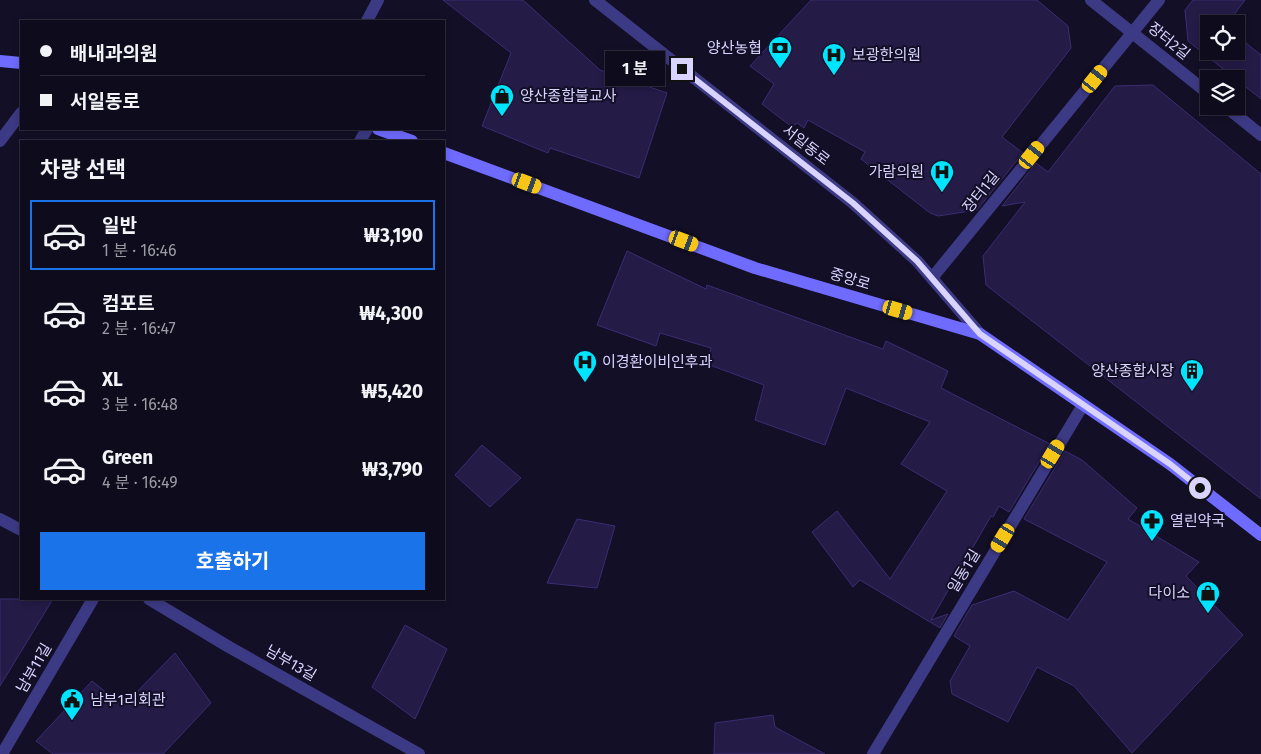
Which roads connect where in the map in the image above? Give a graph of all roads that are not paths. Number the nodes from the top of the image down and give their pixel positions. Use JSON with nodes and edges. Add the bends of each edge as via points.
{"nodes":[{"id":1,"x":378,"y":0,"type":"edge"},
{"id":2,"x":595,"y":0,"type":"edge"},
{"id":3,"x":1091,"y":0,"type":"edge"},
{"id":4,"x":1159,"y":0,"type":"edge"},
{"id":5,"x":368,"y":20,"type":"edge"},
{"id":6,"x":1132,"y":33,"type":"junction"},
{"id":7,"x":0,"y":61,"type":"edge"},
{"id":8,"x":20,"y":63,"type":"edge"},
{"id":9,"x":1200,"y":87,"type":"edge"},
{"id":10,"x":20,"y":114,"type":"edge"},
{"id":11,"x":1236,"y":115,"type":"edge"},
{"id":12,"x":381,"y":130,"type":"edge"},
{"id":13,"x":1261,"y":135,"type":"edge"},
{"id":14,"x":409,"y":140,"type":"edge"},
{"id":15,"x":0,"y":141,"type":"edge"},
{"id":16,"x":445,"y":153,"type":"edge"},
{"id":17,"x":932,"y":278,"type":"junction"},
{"id":18,"x":980,"y":334,"type":"junction"},
{"id":19,"x":1083,"y":405,"type":"junction"},
{"id":20,"x":0,"y":519,"type":"edge"},
{"id":21,"x":20,"y":529,"type":"edge"},
{"id":22,"x":1261,"y":535,"type":"edge"},
{"id":23,"x":92,"y":600,"type":"edge"},
{"id":24,"x":151,"y":600,"type":"edge"},
{"id":25,"x":2,"y":754,"type":"edge"},
{"id":26,"x":418,"y":754,"type":"edge"},
{"id":27,"x":873,"y":754,"type":"edge"}],
"edges":[{"from":1,"to":5,"type":"street"},
{"from":2,"to":17,"type":"street","name":"서일동로","via":[[853,203]]},
{"from":3,"to":6,"type":"street"},
{"from":4,"to":6,"type":"street","name":"장터1길"},
{"from":6,"to":9,"type":"street","name":"장터2길"},
{"from":6,"to":17,"type":"street","name":"장터1길"},
{"from":7,"to":8,"type":"main road"},
{"from":10,"to":15,"type":"street"},
{"from":11,"to":13,"type":"street"},
{"from":12,"to":14,"type":"main road"},
{"from":16,"to":18,"type":"main road","name":"중앙로","via":[[755,268]]},
{"from":17,"to":18,"type":"street","name":"서일동로"},
{"from":18,"to":19,"type":"main road","name":"중앙로"},
{"from":19,"to":22,"type":"main road","name":"중앙로","via":[[1170,464]]},
{"from":19,"to":27,"type":"street","name":"일동1길"},
{"from":20,"to":21,"type":"street"},
{"from":23,"to":25,"type":"street","name":"남부11길"},
{"from":24,"to":26,"type":"street","name":"남부13길"}]}
